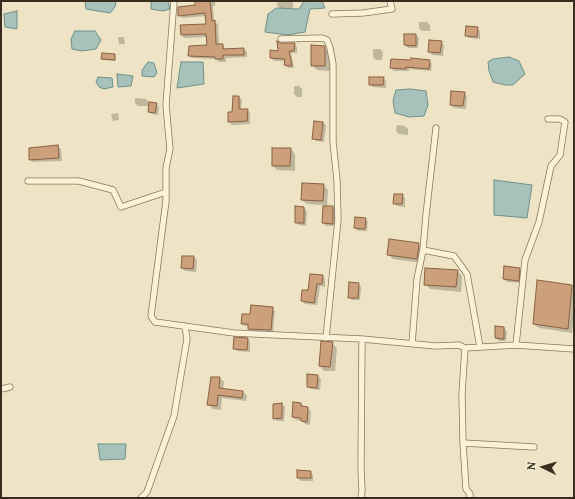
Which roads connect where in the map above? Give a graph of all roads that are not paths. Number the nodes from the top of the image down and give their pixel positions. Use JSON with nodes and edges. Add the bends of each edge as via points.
{"nodes":[{"id":1,"x":174,"y":1,"type":"edge"},
{"id":2,"x":390,"y":1,"type":"edge"},
{"id":3,"x":332,"y":14,"type":"dead end"},
{"id":4,"x":281,"y":39,"type":"dead end"},
{"id":5,"x":548,"y":118,"type":"dead end"},
{"id":6,"x":436,"y":128,"type":"dead end"},
{"id":7,"x":28,"y":181,"type":"dead end"},
{"id":8,"x":166,"y":192,"type":"junction"},
{"id":9,"x":423,"y":250,"type":"junction"},
{"id":10,"x":185,"y":326,"type":"junction"},
{"id":11,"x":326,"y":338,"type":"junction"},
{"id":12,"x":362,"y":339,"type":"junction"},
{"id":13,"x":412,"y":344,"type":"junction"},
{"id":14,"x":516,"y":345,"type":"junction"},
{"id":15,"x":480,"y":347,"type":"junction"},
{"id":16,"x":465,"y":348,"type":"junction"},
{"id":17,"x":574,"y":348,"type":"edge"},
{"id":18,"x":10,"y":387,"type":"dead end"},
{"id":19,"x":1,"y":389,"type":"edge"},
{"id":20,"x":463,"y":443,"type":"junction"},
{"id":21,"x":534,"y":447,"type":"dead end"},
{"id":22,"x":142,"y":498,"type":"edge"},
{"id":23,"x":361,"y":498,"type":"edge"},
{"id":24,"x":470,"y":498,"type":"edge"}],
"edges":[{"from":1,"to":8,"type":"street","via":[[166,105],[170,149],[166,168]]},
{"from":2,"to":3,"type":"street","via":[[392,9]]},
{"from":4,"to":11,"type":"street","via":[[327,40],[333,64],[333,142],[338,180],[338,220]]},
{"from":5,"to":14,"type":"street","via":[[565,122],[560,156],[551,166],[539,222],[525,260]]},
{"from":6,"to":9,"type":"street"},
{"from":7,"to":8,"type":"street","via":[[78,181],[112,190],[120,207]]},
{"from":8,"to":10,"type":"street","via":[[151,316],[155,322]]},
{"from":9,"to":13,"type":"street","via":[[417,279]]},
{"from":9,"to":15,"type":"street","via":[[454,256],[467,274]]},
{"from":10,"to":11,"type":"street","via":[[234,333]]},
{"from":10,"to":22,"type":"street","via":[[187,339],[174,416],[147,492]]},
{"from":11,"to":12,"type":"street"},
{"from":12,"to":13,"type":"street"},
{"from":12,"to":23,"type":"street"},
{"from":13,"to":16,"type":"street"},
{"from":14,"to":15,"type":"street"},
{"from":14,"to":17,"type":"street"},
{"from":15,"to":16,"type":"street"},
{"from":16,"to":20,"type":"street","via":[[462,394]]},
{"from":18,"to":19,"type":"street"},
{"from":20,"to":21,"type":"street"},
{"from":20,"to":24,"type":"street","via":[[466,489]]}]}
